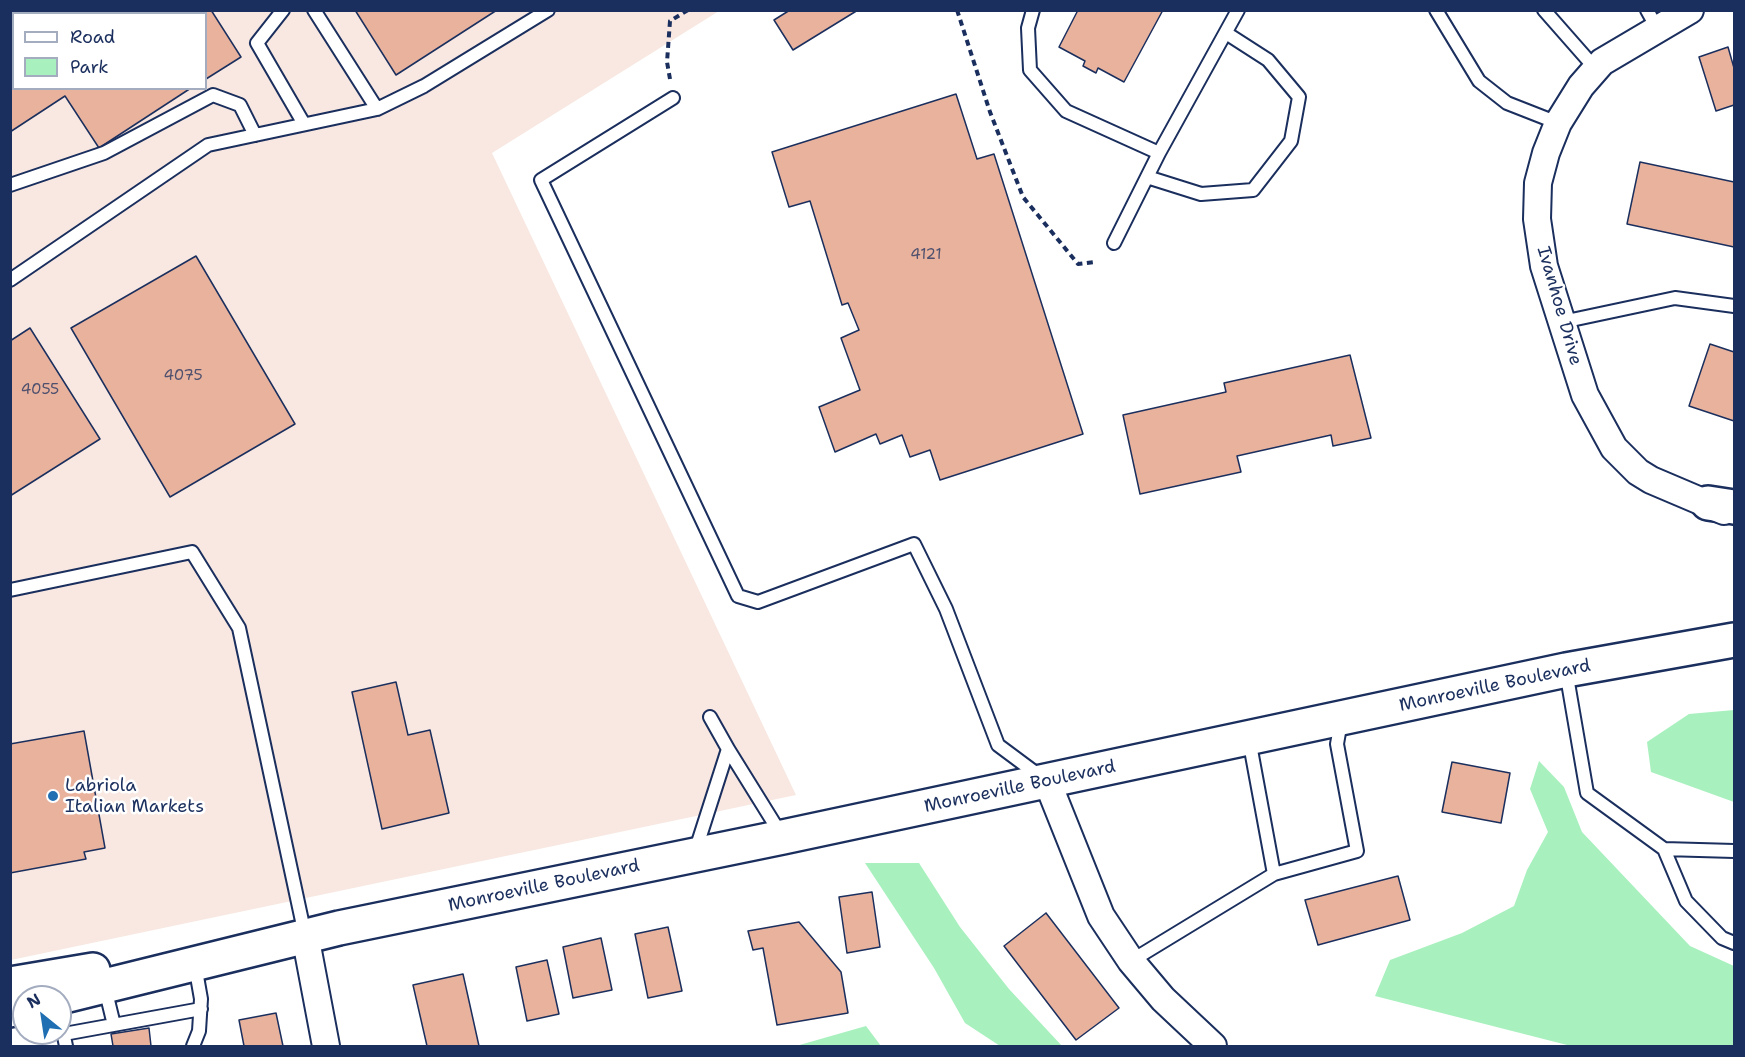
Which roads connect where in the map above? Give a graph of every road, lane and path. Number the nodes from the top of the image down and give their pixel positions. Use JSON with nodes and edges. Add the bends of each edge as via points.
{"nodes":[{"id":1,"x":283,"y":10,"type":"edge"},
{"id":2,"x":314,"y":10,"type":"edge"},
{"id":3,"x":548,"y":10,"type":"edge"},
{"id":4,"x":688,"y":10,"type":"edge"},
{"id":5,"x":957,"y":10,"type":"edge"},
{"id":6,"x":1033,"y":10,"type":"edge"},
{"id":7,"x":1238,"y":10,"type":"edge"},
{"id":8,"x":1436,"y":10,"type":"edge"},
{"id":9,"x":1544,"y":10,"type":"edge"},
{"id":10,"x":1690,"y":10,"type":"edge"},
{"id":11,"x":1652,"y":19,"type":"edge"},
{"id":12,"x":1226,"y":33,"type":"junction"},
{"id":13,"x":1595,"y":68,"type":"junction"},
{"id":14,"x":673,"y":98,"type":"joint"},
{"id":15,"x":377,"y":109,"type":"junction"},
{"id":16,"x":1558,"y":123,"type":"junction"},
{"id":17,"x":304,"y":124,"type":"junction"},
{"id":18,"x":255,"y":135,"type":"junction"},
{"id":19,"x":1159,"y":153,"type":"junction"},
{"id":20,"x":1147,"y":177,"type":"junction"},
{"id":21,"x":10,"y":185,"type":"edge"},
{"id":22,"x":1114,"y":243,"type":"dead end"},
{"id":23,"x":1094,"y":262,"type":"dead end"},
{"id":24,"x":10,"y":280,"type":"edge"},
{"id":25,"x":1734,"y":306,"type":"edge"},
{"id":26,"x":1562,"y":322,"type":"junction"},
{"id":27,"x":1726,"y":509,"type":"edge"},
{"id":28,"x":10,"y":590,"type":"edge"},
{"id":29,"x":1734,"y":639,"type":"edge"},
{"id":30,"x":1566,"y":670,"type":"junction"},
{"id":31,"x":710,"y":717,"type":"dead end"},
{"id":32,"x":1342,"y":717,"type":"junction"},
{"id":33,"x":1249,"y":738,"type":"junction"},
{"id":34,"x":728,"y":749,"type":"junction"},
{"id":35,"x":1047,"y":781,"type":"junction"},
{"id":36,"x":783,"y":837,"type":"junction"},
{"id":37,"x":1664,"y":849,"type":"junction"},
{"id":38,"x":1734,"y":851,"type":"edge"},
{"id":39,"x":694,"y":855,"type":"junction"},
{"id":40,"x":1274,"y":874,"type":"junction"},
{"id":41,"x":305,"y":935,"type":"junction"},
{"id":42,"x":1734,"y":943,"type":"edge"},
{"id":43,"x":1131,"y":961,"type":"junction"},
{"id":44,"x":195,"y":963,"type":"junction"},
{"id":45,"x":10,"y":984,"type":"edge"},
{"id":46,"x":105,"y":986,"type":"junction"},
{"id":47,"x":72,"y":994,"type":"edge"},
{"id":48,"x":201,"y":1009,"type":"junction"},
{"id":49,"x":114,"y":1025,"type":"junction"},
{"id":50,"x":72,"y":1038,"type":"edge"},
{"id":51,"x":193,"y":1047,"type":"edge"},
{"id":52,"x":326,"y":1047,"type":"edge"},
{"id":53,"x":1213,"y":1047,"type":"edge"}],
"edges":[{"from":1,"to":17,"type":"lane","via":[[257,43]]},
{"from":2,"to":15,"type":"lane"},
{"from":3,"to":15,"type":"lane","via":[[424,86]]},
{"from":4,"to":14,"type":"path","via":[[670,21],[667,62]]},
{"from":5,"to":23,"type":"path","via":[[1023,197],[1078,264]]},
{"from":6,"to":19,"type":"lane","via":[[1028,28],[1030,70],[1066,111]]},
{"from":7,"to":12,"type":"lane"},
{"from":8,"to":16,"type":"lane","via":[[1479,81],[1507,103]]},
{"from":9,"to":13,"type":"lane"},
{"from":10,"to":11,"type":"street","name":"Ivanhoe Drive"},
{"from":11,"to":13,"type":"street","name":"Ivanhoe Drive"},
{"from":12,"to":19,"type":"lane"},
{"from":12,"to":20,"type":"lane","via":[[1268,60],[1299,97],[1291,141],[1253,190],[1201,194]]},
{"from":13,"to":16,"type":"street","name":"Ivanhoe Drive"},
{"from":14,"to":35,"type":"lane","via":[[541,180],[738,597],[758,602],[914,544],[946,609],[998,745]]},
{"from":15,"to":17,"type":"lane"},
{"from":16,"to":26,"type":"street","name":"Ivanhoe Drive","via":[[1538,183],[1537,219],[1544,266]]},
{"from":17,"to":18,"type":"lane"},
{"from":18,"to":21,"type":"lane","via":[[240,105],[213,95],[104,153]]},
{"from":18,"to":24,"type":"lane","via":[[208,145]]},
{"from":19,"to":20,"type":"lane"},
{"from":20,"to":22,"type":"lane"},
{"from":25,"to":26,"type":"lane","via":[[1675,298]]},
{"from":26,"to":27,"type":"street","name":"Ivanhoe Drive","via":[[1585,395],[1614,448],[1651,480]]},
{"from":28,"to":41,"type":"lane","via":[[192,552],[239,628]]},
{"from":29,"to":30,"type":"main road","name":"Monroeville Boulevard"},
{"from":30,"to":32,"type":"main road","name":"Monroeville Boulevard"},
{"from":30,"to":37,"type":"lane","via":[[1587,793]]},
{"from":31,"to":34,"type":"lane"},
{"from":32,"to":33,"type":"main road","name":"Monroeville Boulevard"},
{"from":32,"to":40,"type":"lane","via":[[1337,744],[1357,851]]},
{"from":33,"to":35,"type":"main road","name":"Monroeville Boulevard"},
{"from":33,"to":40,"type":"lane"},
{"from":34,"to":36,"type":"lane"},
{"from":34,"to":39,"type":"lane"},
{"from":35,"to":36,"type":"main road","name":"Monroeville Boulevard"},
{"from":35,"to":43,"type":"street","via":[[1101,916]]},
{"from":36,"to":39,"type":"main road","name":"Monroeville Boulevard"},
{"from":37,"to":38,"type":"lane"},
{"from":37,"to":42,"type":"lane","via":[[1686,901],[1722,938]]},
{"from":39,"to":41,"type":"main road","name":"Monroeville Boulevard"},
{"from":40,"to":43,"type":"lane"},
{"from":41,"to":44,"type":"main road","name":"Monroeville Boulevard"},
{"from":41,"to":45,"type":"main road","name":"Monroeville Boulevard"},
{"from":41,"to":52,"type":"street"},
{"from":43,"to":53,"type":"street","via":[[1163,999]]},
{"from":44,"to":46,"type":"main road","name":"Monroeville Boulevard"},
{"from":44,"to":48,"type":"lane"},
{"from":46,"to":47,"type":"main road","name":"Monroeville Boulevard"},
{"from":46,"to":49,"type":"lane"},
{"from":48,"to":49,"type":"lane"},
{"from":48,"to":51,"type":"lane"},
{"from":49,"to":50,"type":"lane"}]}
